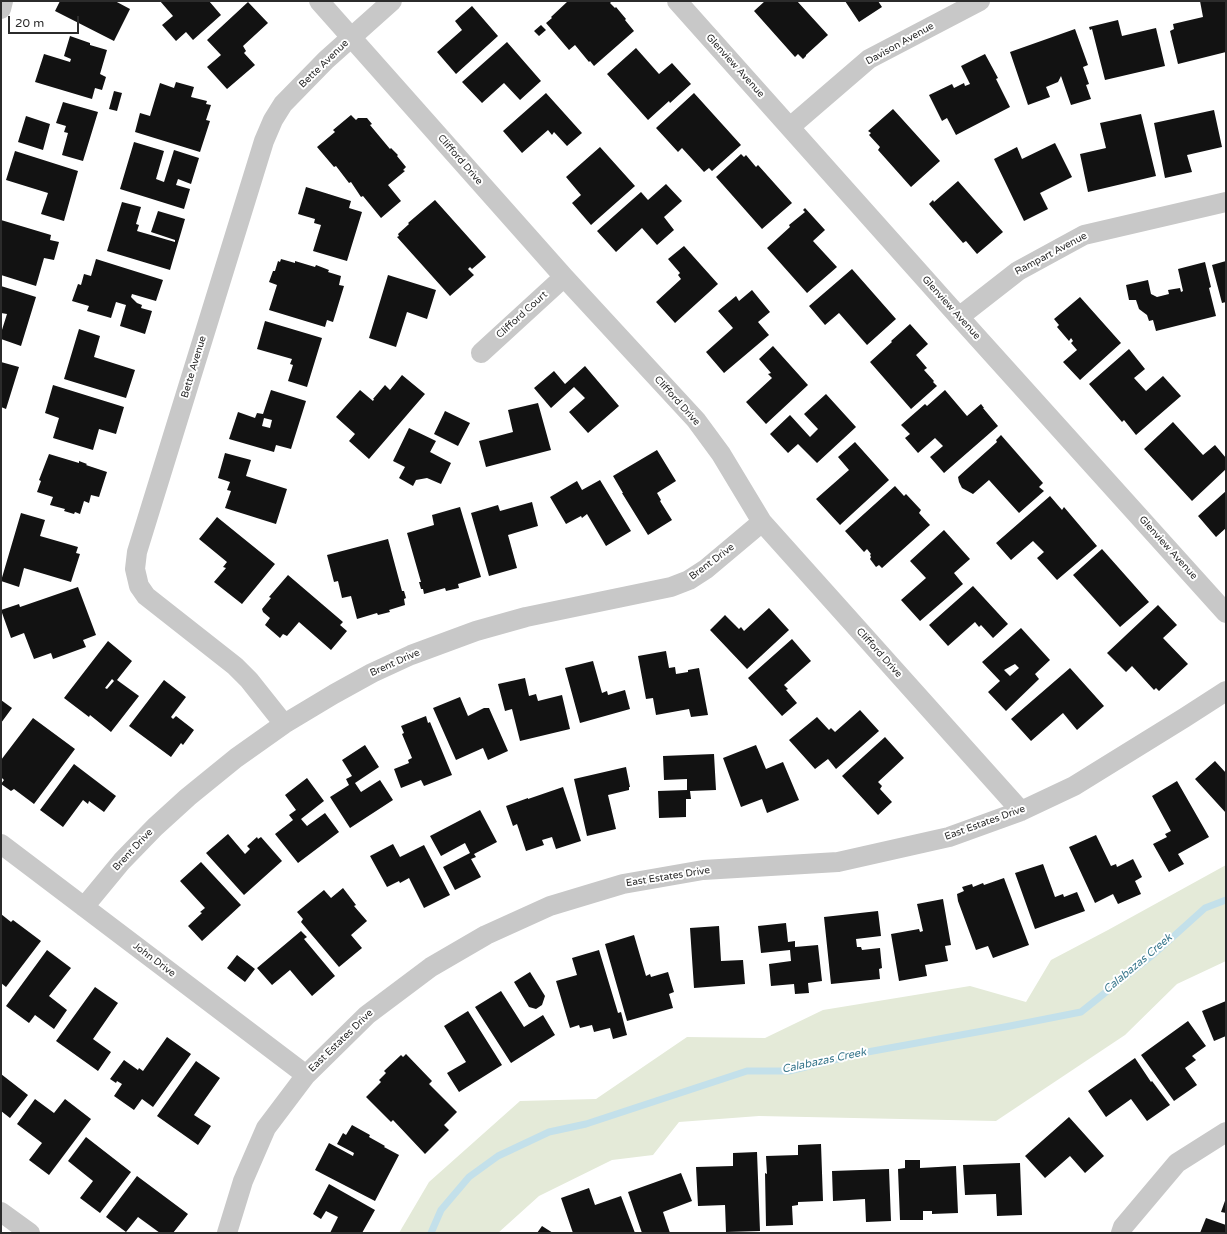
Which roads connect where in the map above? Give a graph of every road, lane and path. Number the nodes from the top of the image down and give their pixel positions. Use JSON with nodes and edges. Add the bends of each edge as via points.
{"nodes":[{"id":1,"x":4,"y":1,"type":"edge"},
{"id":2,"x":319,"y":1,"type":"edge"},
{"id":3,"x":392,"y":1,"type":"edge"},
{"id":4,"x":677,"y":1,"type":"edge"},
{"id":5,"x":980,"y":1,"type":"edge"},
{"id":6,"x":1,"y":9,"type":"edge"},
{"id":7,"x":352,"y":37,"type":"junction"},
{"id":8,"x":790,"y":127,"type":"junction"},
{"id":9,"x":1226,"y":202,"type":"edge"},
{"id":10,"x":564,"y":277,"type":"junction"},
{"id":11,"x":959,"y":317,"type":"junction"},
{"id":12,"x":481,"y":353,"type":"dead end"},
{"id":13,"x":762,"y":522,"type":"junction"},
{"id":14,"x":1226,"y":613,"type":"edge"},
{"id":15,"x":1226,"y":691,"type":"edge"},
{"id":16,"x":284,"y":724,"type":"junction"},
{"id":17,"x":1021,"y":811,"type":"junction"},
{"id":18,"x":1,"y":844,"type":"edge"},
{"id":19,"x":84,"y":907,"type":"junction"},
{"id":20,"x":306,"y":1075,"type":"junction"},
{"id":21,"x":1226,"y":1132,"type":"edge"},
{"id":22,"x":1,"y":1212,"type":"edge"},
{"id":23,"x":30,"y":1233,"type":"edge"},
{"id":24,"x":227,"y":1233,"type":"edge"},
{"id":25,"x":1121,"y":1233,"type":"edge"}],
"edges":[{"from":1,"to":6,"type":"street"},
{"from":2,"to":7,"type":"street","name":"Clifford Drive"},
{"from":3,"to":7,"type":"street","name":"Bette Avenue"},
{"from":4,"to":8,"type":"street","name":"Glenview Avenue"},
{"from":5,"to":8,"type":"street","name":"Davison Avenue","via":[[868,59]]},
{"from":7,"to":10,"type":"street","name":"Clifford Drive"},
{"from":7,"to":16,"type":"street","name":"Bette Avenue","via":[[283,104],[264,140],[136,552],[139,586],[146,596],[235,666]]},
{"from":8,"to":11,"type":"street","name":"Glenview Avenue"},
{"from":9,"to":11,"type":"street","name":"Rampart Avenue","via":[[1084,235],[1018,271]]},
{"from":10,"to":12,"type":"street","name":"Clifford Court"},
{"from":10,"to":13,"type":"street","name":"Clifford Drive","via":[[696,420],[721,454]]},
{"from":11,"to":14,"type":"street","name":"Glenview Avenue"},
{"from":13,"to":16,"type":"street","name":"Brent Drive","via":[[690,580],[671,587],[526,617],[476,631],[411,655],[372,673]]},
{"from":13,"to":17,"type":"street","name":"Clifford Drive"},
{"from":15,"to":17,"type":"street","name":"East Estates Drive","via":[[1074,786]]},
{"from":16,"to":19,"type":"street","name":"Brent Drive","via":[[236,758],[155,827]]},
{"from":17,"to":20,"type":"street","name":"East Estates Drive","via":[[949,837],[838,862],[703,870],[623,884],[550,906],[486,935],[431,967],[367,1015]]},
{"from":18,"to":19,"type":"street","name":"John Drive"},
{"from":19,"to":20,"type":"street","name":"John Drive"},
{"from":20,"to":24,"type":"street","name":"East Estates Drive","via":[[266,1128],[243,1181]]},
{"from":21,"to":25,"type":"street","via":[[1178,1163],[1123,1227]]},
{"from":22,"to":23,"type":"street"}]}
